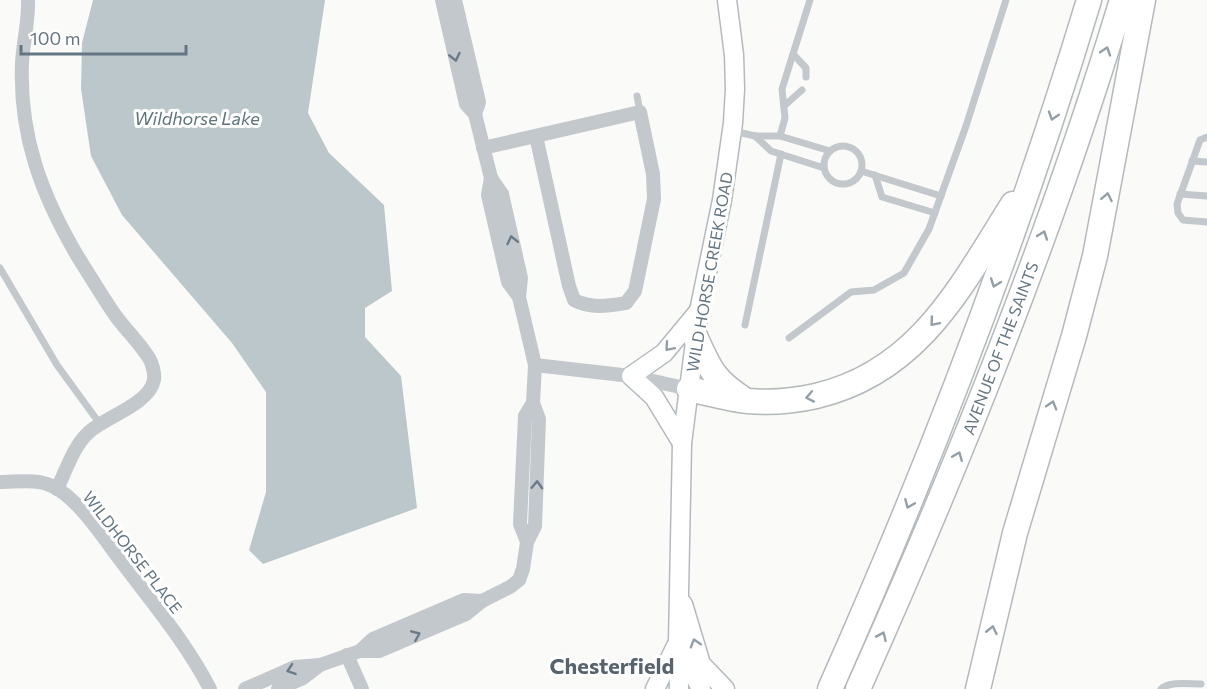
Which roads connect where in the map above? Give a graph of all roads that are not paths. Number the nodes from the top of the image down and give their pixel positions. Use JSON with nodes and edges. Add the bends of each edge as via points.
{"nodes":[{"id":1,"x":28,"y":0,"type":"edge"},
{"id":2,"x":442,"y":0,"type":"edge"},
{"id":3,"x":455,"y":0,"type":"edge"},
{"id":4,"x":727,"y":0,"type":"edge"},
{"id":5,"x":810,"y":0,"type":"edge"},
{"id":6,"x":1006,"y":0,"type":"edge"},
{"id":7,"x":1089,"y":0,"type":"edge"},
{"id":8,"x":1122,"y":0,"type":"edge"},
{"id":9,"x":1143,"y":0,"type":"edge"},
{"id":10,"x":793,"y":54,"type":"junction"},
{"id":11,"x":806,"y":77,"type":"dead end"},
{"id":12,"x":802,"y":90,"type":"dead end"},
{"id":13,"x":637,"y":96,"type":"dead end"},
{"id":14,"x":784,"y":106,"type":"junction"},
{"id":15,"x":640,"y":112,"type":"junction"},
{"id":16,"x":475,"y":114,"type":"junction"},
{"id":17,"x":732,"y":131,"type":"junction"},
{"id":18,"x":536,"y":136,"type":"junction"},
{"id":19,"x":755,"y":136,"type":"junction"},
{"id":20,"x":780,"y":136,"type":"junction"},
{"id":21,"x":1207,"y":137,"type":"edge"},
{"id":22,"x":483,"y":148,"type":"junction"},
{"id":23,"x":830,"y":151,"type":"junction"},
{"id":24,"x":782,"y":154,"type":"junction"},
{"id":25,"x":1192,"y":160,"type":"junction"},
{"id":26,"x":1207,"y":162,"type":"edge"},
{"id":27,"x":824,"y":168,"type":"junction"},
{"id":28,"x":1036,"y":168,"type":"junction"},
{"id":29,"x":861,"y":171,"type":"junction"},
{"id":30,"x":875,"y":175,"type":"junction"},
{"id":31,"x":1180,"y":194,"type":"junction"},
{"id":32,"x":941,"y":196,"type":"junction"},
{"id":33,"x":1207,"y":196,"type":"edge"},
{"id":34,"x":935,"y":213,"type":"junction"},
{"id":35,"x":1207,"y":222,"type":"edge"},
{"id":36,"x":0,"y":268,"type":"edge"},
{"id":37,"x":699,"y":311,"type":"junction"},
{"id":38,"x":745,"y":325,"type":"dead end"},
{"id":39,"x":695,"y":336,"type":"junction"},
{"id":40,"x":789,"y":338,"type":"dead end"},
{"id":41,"x":535,"y":365,"type":"junction"},
{"id":42,"x":631,"y":376,"type":"junction"},
{"id":43,"x":689,"y":389,"type":"junction"},
{"id":44,"x":747,"y":401,"type":"junction"},
{"id":45,"x":100,"y":424,"type":"junction"},
{"id":46,"x":682,"y":442,"type":"junction"},
{"id":47,"x":0,"y":482,"type":"edge"},
{"id":48,"x":57,"y":489,"type":"junction"},
{"id":49,"x":679,"y":588,"type":"junction"},
{"id":50,"x":678,"y":642,"type":"junction"},
{"id":51,"x":354,"y":653,"type":"junction"},
{"id":52,"x":320,"y":665,"type":"junction"},
{"id":53,"x":1201,"y":684,"type":"dead end"},
{"id":54,"x":978,"y":688,"type":"edge"},
{"id":55,"x":210,"y":689,"type":"edge"},
{"id":56,"x":245,"y":689,"type":"edge"},
{"id":57,"x":278,"y":689,"type":"edge"},
{"id":58,"x":362,"y":689,"type":"edge"},
{"id":59,"x":655,"y":689,"type":"edge"},
{"id":60,"x":679,"y":689,"type":"edge"},
{"id":61,"x":701,"y":689,"type":"edge"},
{"id":62,"x":725,"y":689,"type":"edge"},
{"id":63,"x":831,"y":689,"type":"edge"},
{"id":64,"x":858,"y":689,"type":"edge"},
{"id":65,"x":1161,"y":689,"type":"edge"}],
"edges":[{"from":1,"to":45,"type":"street","via":[[22,104],[34,165],[48,204],[78,257],[154,371],[154,381],[143,397]]},
{"from":2,"to":16,"type":"street","one_way":true,"via":[[466,104]]},
{"from":3,"to":16,"type":"street","via":[[479,102]]},
{"from":4,"to":17,"type":"main road","name":"WILD HORSE CREEK ROAD","via":[[734,55]]},
{"from":5,"to":10,"type":"lane"},
{"from":6,"to":32,"type":"lane"},
{"from":7,"to":28,"type":"highway","name":"AVENUE OF THE SAINTS","one_way":true},
{"from":64,"to":8,"type":"highway","name":"AVENUE OF THE SAINTS","one_way":true,"via":[[1001,349],[1068,166]]},
{"from":54,"to":9,"type":"highway","one_way":true,"via":[[1015,533],[1095,256]]},
{"from":10,"to":11,"type":"lane","via":[[806,68]]},
{"from":10,"to":14,"type":"lane","via":[[782,89]]},
{"from":12,"to":14,"type":"lane"},
{"from":13,"to":15,"type":"lane"},
{"from":14,"to":20,"type":"lane","via":[[786,118]]},
{"from":15,"to":18,"type":"street"},
{"from":15,"to":18,"type":"street","via":[[654,199],[635,291],[626,303],[585,305],[574,300]]},
{"from":16,"to":22,"type":"street"},
{"from":17,"to":19,"type":"lane"},
{"from":17,"to":37,"type":"main road","name":"WILD HORSE CREEK ROAD"},
{"from":18,"to":22,"type":"street"},
{"from":19,"to":20,"type":"lane"},
{"from":19,"to":24,"type":"lane","via":[[771,151]]},
{"from":20,"to":23,"type":"lane"},
{"from":21,"to":25,"type":"lane","via":[[1200,140]]},
{"from":22,"to":41,"type":"street","via":[[491,178],[502,194]]},
{"from":23,"to":27,"type":"lane"},
{"from":23,"to":29,"type":"lane","via":[[841,146],[853,148],[861,158]]},
{"from":24,"to":27,"type":"lane"},
{"from":24,"to":38,"type":"lane"},
{"from":25,"to":26,"type":"lane"},
{"from":25,"to":31,"type":"lane"},
{"from":27,"to":29,"type":"lane","via":[[830,179],[842,184],[854,181]]},
{"from":28,"to":44,"type":"highway","one_way":true,"via":[[968,278],[902,355],[866,379],[829,393],[789,401]]},
{"from":28,"to":63,"type":"highway","name":"AVENUE OF THE SAINTS","one_way":true,"via":[[930,456]]},
{"from":29,"to":30,"type":"lane"},
{"from":30,"to":32,"type":"lane"},
{"from":30,"to":34,"type":"lane","via":[[882,197]]},
{"from":31,"to":33,"type":"lane"},
{"from":31,"to":35,"type":"lane","via":[[1178,213],[1183,220]]},
{"from":32,"to":34,"type":"lane"},
{"from":34,"to":40,"type":"lane","via":[[904,273],[874,290],[851,292]]},
{"from":36,"to":45,"type":"lane","via":[[57,365]]},
{"from":37,"to":39,"type":"main road","name":"WILD HORSE CREEK ROAD"},
{"from":37,"to":42,"type":"main road","one_way":true,"via":[[664,353]]},
{"from":39,"to":43,"type":"main road","name":"WILD HORSE CREEK ROAD"},
{"from":39,"to":44,"type":"highway","via":[[718,381]]},
{"from":41,"to":42,"type":"street"},
{"from":41,"to":51,"type":"street","via":[[533,403],[539,419],[535,526],[527,542],[519,579],[466,614],[379,651]]},
{"from":42,"to":43,"type":"street"},
{"from":42,"to":46,"type":"main road","via":[[654,397]]},
{"from":43,"to":44,"type":"highway"},
{"from":43,"to":46,"type":"main road","name":"WILD HORSE CREEK ROAD"},
{"from":45,"to":48,"type":"street","via":[[87,434],[73,455]]},
{"from":46,"to":49,"type":"main road","name":"WILD HORSE CREEK ROAD"},
{"from":47,"to":48,"type":"street","name":"WILDHORSE PLACE","via":[[30,481]]},
{"from":48,"to":55,"type":"street","name":"WILDHORSE PLACE","via":[[92,523],[189,651]]},
{"from":49,"to":50,"type":"main road","name":"WILD HORSE CREEK ROAD"},
{"from":62,"to":49,"type":"main road","one_way":true,"via":[[701,664]]},
{"from":50,"to":59,"type":"main road"},
{"from":50,"to":60,"type":"main road","name":"WILD HORSE CREEK ROAD"},
{"from":50,"to":61,"type":"main road"},
{"from":51,"to":52,"type":"street"},
{"from":51,"to":58,"type":"street"},
{"from":52,"to":56,"type":"street","one_way":true,"via":[[295,668]]},
{"from":52,"to":57,"type":"street"},
{"from":53,"to":65,"type":"lane","via":[[1181,683]]}]}
